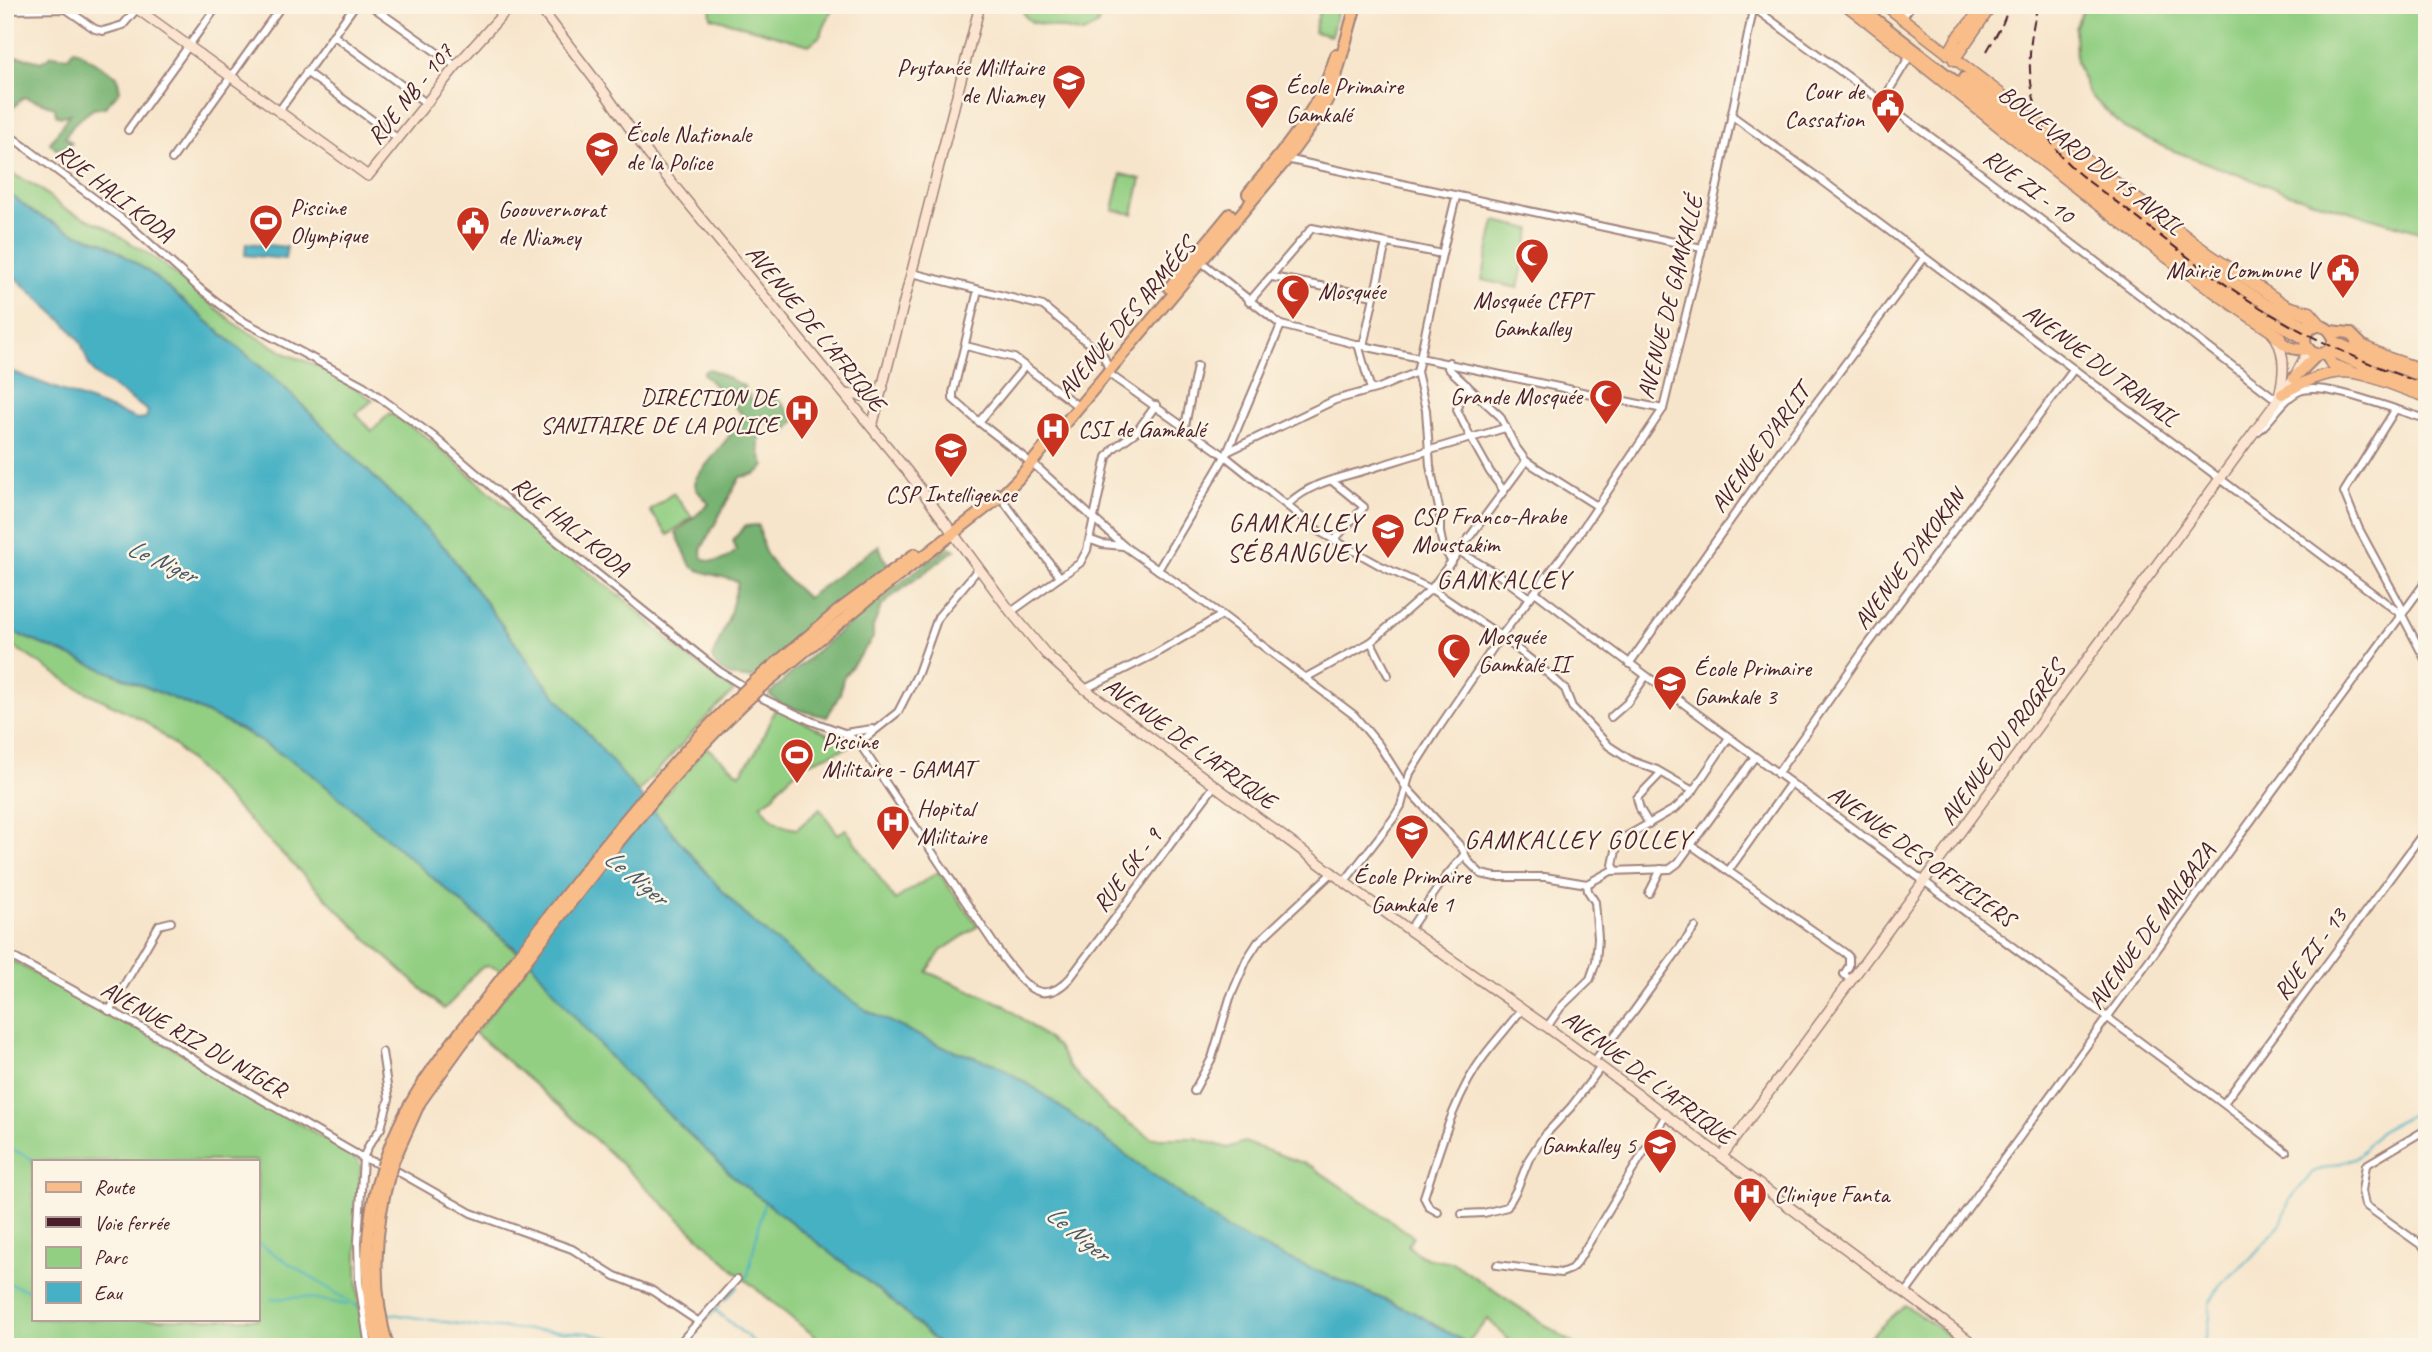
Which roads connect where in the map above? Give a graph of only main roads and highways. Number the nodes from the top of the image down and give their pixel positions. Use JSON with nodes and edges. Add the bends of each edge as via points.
{"nodes":[{"id":1,"x":510,"y":5,"type":"edge"},
{"id":2,"x":538,"y":5,"type":"edge"},
{"id":3,"x":980,"y":5,"type":"edge"},
{"id":4,"x":1349,"y":5,"type":"edge"},
{"id":5,"x":1356,"y":5,"type":"edge"},
{"id":6,"x":1846,"y":5,"type":"edge"},
{"id":7,"x":1857,"y":5,"type":"edge"},
{"id":8,"x":1869,"y":5,"type":"edge"},
{"id":9,"x":1885,"y":5,"type":"edge"},
{"id":10,"x":1984,"y":5,"type":"edge"},
{"id":11,"x":1992,"y":5,"type":"edge"},
{"id":12,"x":136,"y":7,"type":"edge"},
{"id":13,"x":1964,"y":37,"type":"junction"},
{"id":14,"x":1934,"y":44,"type":"junction"},
{"id":15,"x":1951,"y":57,"type":"junction"},
{"id":16,"x":1968,"y":71,"type":"junction"},
{"id":17,"x":1283,"y":158,"type":"junction"},
{"id":18,"x":2287,"y":306,"type":"joint"},
{"id":19,"x":2272,"y":332,"type":"junction"},
{"id":20,"x":2319,"y":341,"type":"junction"},
{"id":21,"x":2363,"y":346,"type":"joint"},
{"id":22,"x":2345,"y":371,"type":"junction"},
{"id":23,"x":2427,"y":371,"type":"edge"},
{"id":24,"x":2294,"y":378,"type":"joint"},
{"id":25,"x":2427,"y":378,"type":"edge"},
{"id":26,"x":883,"y":388,"type":"junction"},
{"id":27,"x":2427,"y":390,"type":"edge"},
{"id":28,"x":845,"y":394,"type":"junction"},
{"id":29,"x":2427,"y":397,"type":"edge"},
{"id":30,"x":2279,"y":398,"type":"junction"},
{"id":31,"x":879,"y":402,"type":"junction"},
{"id":32,"x":858,"y":410,"type":"junction"},
{"id":33,"x":872,"y":427,"type":"junction"},
{"id":34,"x":952,"y":531,"type":"junction"},
{"id":35,"x":1721,"y":1156,"type":"junction"},
{"id":36,"x":376,"y":1310,"type":"junction"},
{"id":37,"x":379,"y":1347,"type":"edge"},
{"id":38,"x":388,"y":1347,"type":"edge"},
{"id":39,"x":1978,"y":1347,"type":"edge"}],
"edges":[{"from":1,"to":12,"type":"main road","name":"RUE NB - 107","via":[[368,176]]},
{"from":2,"to":28,"type":"main road","name":"AVENUE DE L'AFRIQUE","via":[[655,162]]},
{"from":3,"to":26,"type":"main road"},
{"from":4,"to":17,"type":"highway","name":"AVENUE DES ARMÉES","via":[[1333,66]]},
{"from":5,"to":17,"type":"highway","name":"AVENUE DES ARMÉES","via":[[1332,91],[1319,115]]},
{"from":6,"to":19,"type":"main road","name":"BOULEVARD DU 15 AVRIL","via":[[2087,195]]},
{"from":7,"to":20,"type":"highway","name":"BOULEVARD DU 15 AVRIL","via":[[2205,276],[2257,312]]},
{"from":8,"to":20,"type":"highway","name":"BOULEVARD DU 15 AVRIL","via":[[2213,269]]},
{"from":9,"to":14,"type":"main road","name":"BOULEVARD DU 15 AVRIL"},
{"from":10,"to":13,"type":"main road"},
{"from":11,"to":13,"type":"main road"},
{"from":13,"to":14,"type":"main road"},
{"from":13,"to":15,"type":"main road"},
{"from":13,"to":16,"type":"main road"},
{"from":14,"to":15,"type":"main road","name":"BOULEVARD DU 15 AVRIL"},
{"from":15,"to":16,"type":"main road","name":"BOULEVARD DU 15 AVRIL"},
{"from":16,"to":18,"type":"main road","name":"BOULEVARD DU 15 AVRIL","via":[[2209,254]]},
{"from":17,"to":34,"type":"highway","name":"AVENUE DES ARMÉES","via":[[1029,461],[998,495]]},
{"from":18,"to":20,"type":"highway","via":[[2308,316]]},
{"from":19,"to":20,"type":"highway","via":[[2288,347],[2299,350]]},
{"from":19,"to":30,"type":"main road","via":[[2283,361]]},
{"from":20,"to":21,"type":"highway","via":[[2350,333]]},
{"from":20,"to":22,"type":"highway","via":[[2329,362]]},
{"from":20,"to":24,"type":"highway"},
{"from":20,"to":25,"type":"highway","name":"BOULEVARD DU 15 AVRIL"},
{"from":20,"to":27,"type":"highway","name":"BOULEVARD DU 15 AVRIL","via":[[2387,376]]},
{"from":21,"to":23,"type":"main road"},
{"from":22,"to":29,"type":"main road"},
{"from":22,"to":30,"type":"main road","via":[[2313,377]]},
{"from":24,"to":30,"type":"main road","name":"AVENUE DU PROGRÈS"},
{"from":26,"to":28,"type":"main road","via":[[864,396]]},
{"from":26,"to":31,"type":"main road"},
{"from":28,"to":32,"type":"main road","name":"AVENUE DE L'AFRIQUE"},
{"from":30,"to":35,"type":"main road","name":"AVENUE DU PROGRÈS"},
{"from":31,"to":32,"type":"main road","via":[[868,410]]},
{"from":31,"to":33,"type":"main road"},
{"from":32,"to":33,"type":"main road","name":"AVENUE DE L'AFRIQUE"},
{"from":33,"to":34,"type":"main road","name":"AVENUE DE L'AFRIQUE"},
{"from":34,"to":35,"type":"main road","name":"AVENUE DE L'AFRIQUE","via":[[1046,654],[1085,689]]},
{"from":34,"to":36,"type":"highway","name":"AVENUE DES ARMÉES","bridge":true,"via":[[839,610],[714,719],[670,766],[424,1081],[406,1111],[370,1220],[368,1255]]},
{"from":35,"to":39,"type":"main road","name":"AVENUE DE L'AFRIQUE"},
{"from":36,"to":37,"type":"highway"},
{"from":36,"to":38,"type":"highway"}]}
